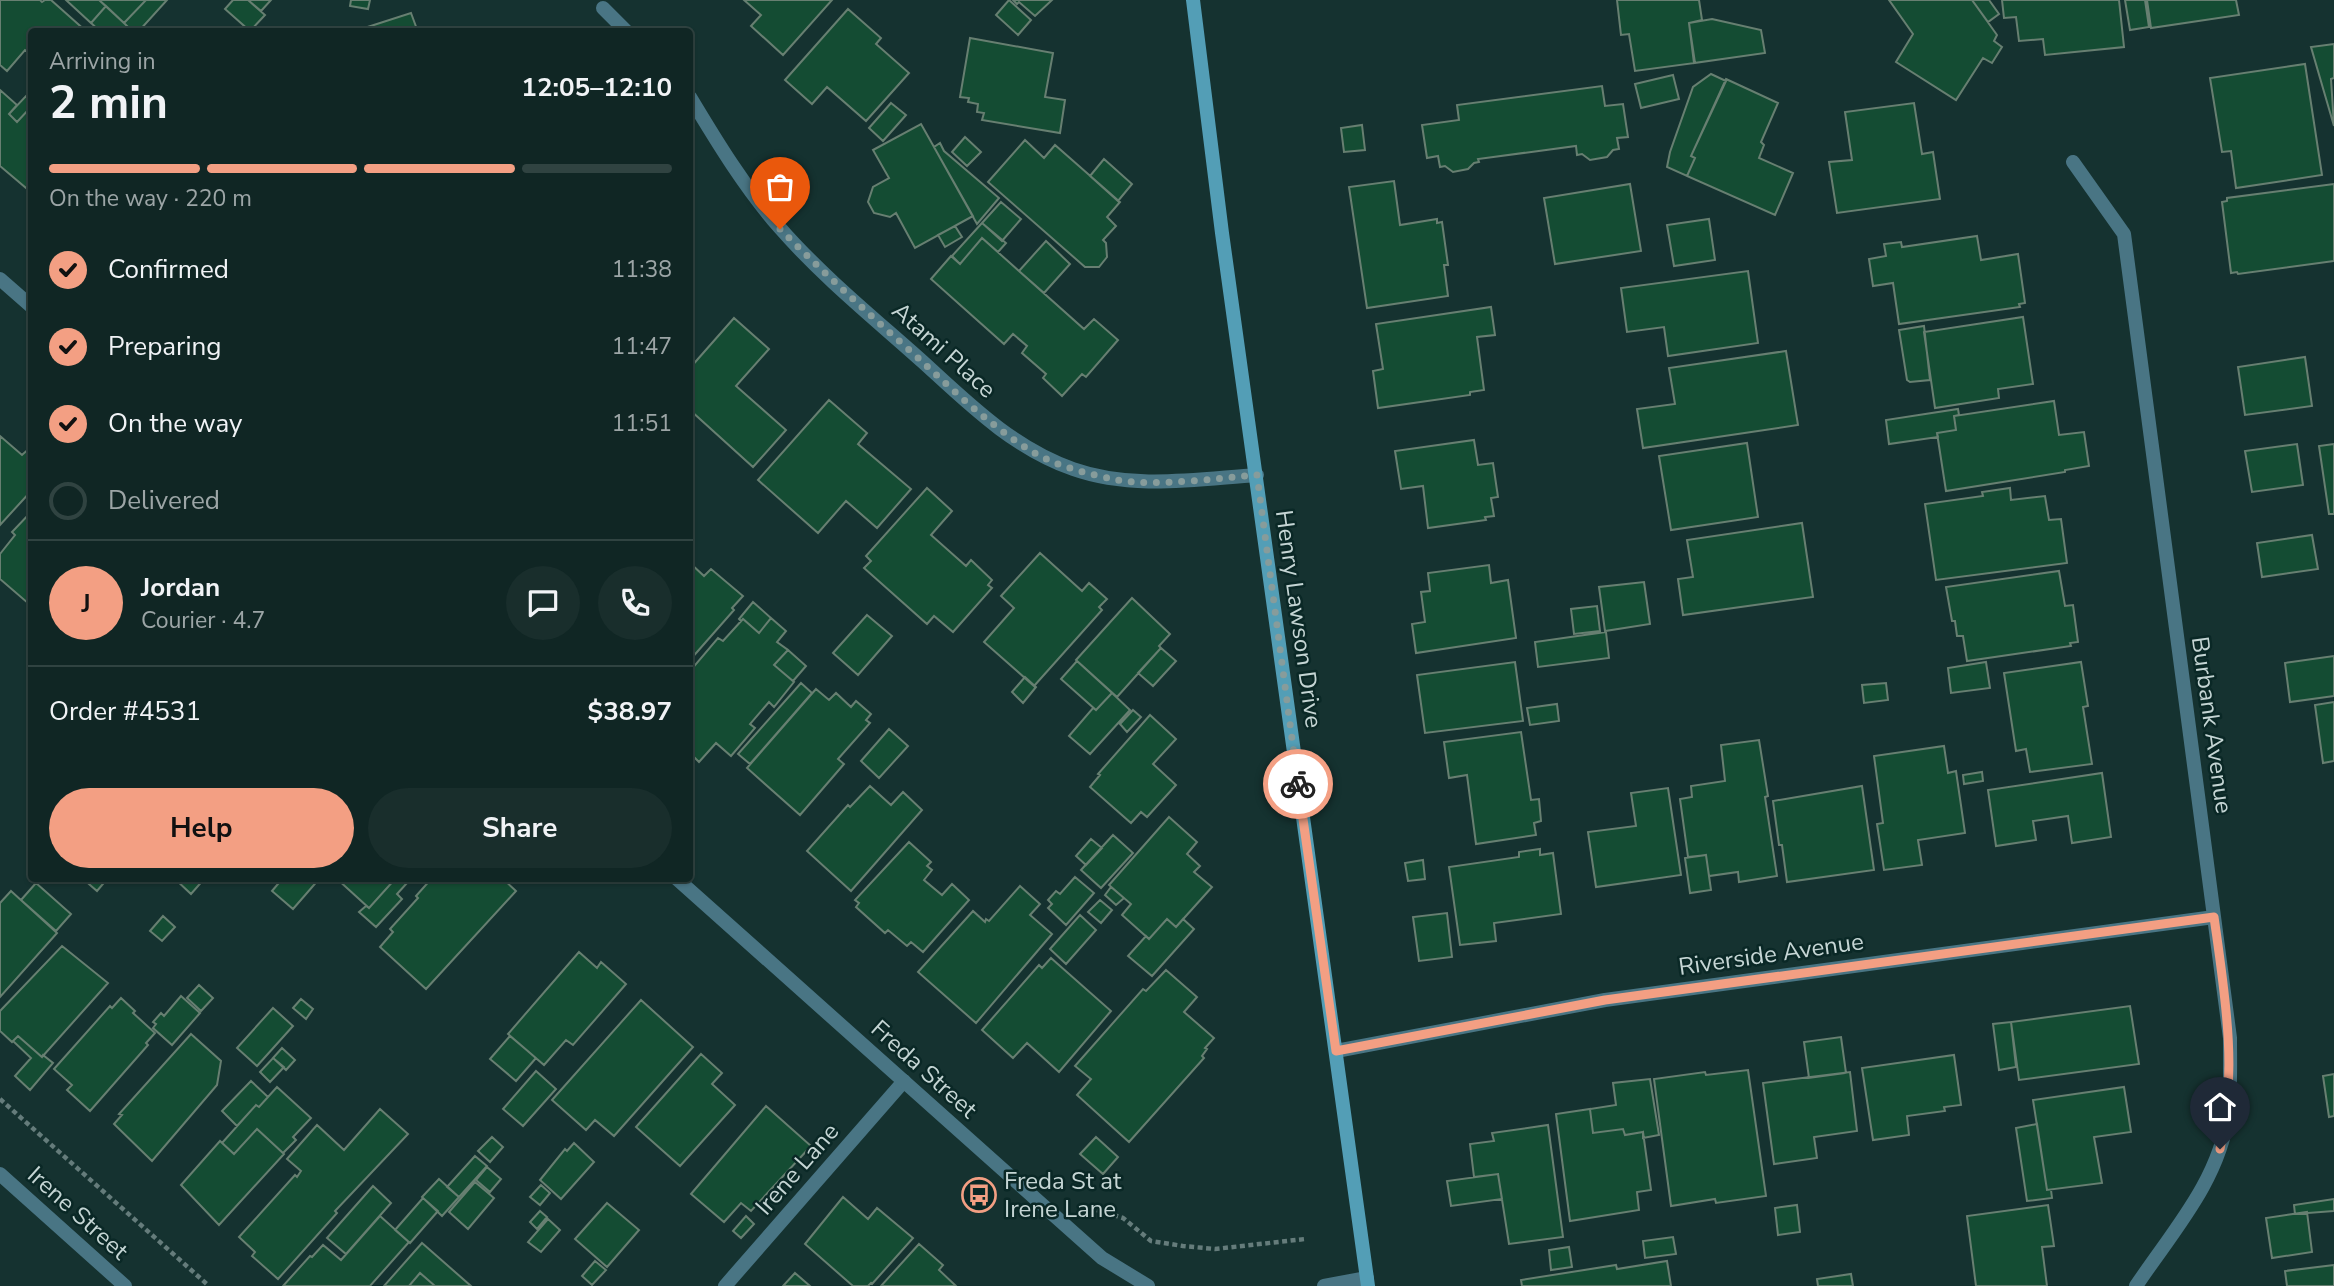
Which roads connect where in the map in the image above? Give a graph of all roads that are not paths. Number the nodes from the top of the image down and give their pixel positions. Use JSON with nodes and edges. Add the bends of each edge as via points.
{"nodes":[{"id":1,"x":1193,"y":0,"type":"edge"},
{"id":2,"x":603,"y":8,"type":"dead end"},
{"id":3,"x":623,"y":28,"type":"edge"},
{"id":4,"x":693,"y":102,"type":"edge"},
{"id":5,"x":2073,"y":162,"type":"dead end"},
{"id":6,"x":0,"y":279,"type":"edge"},
{"id":7,"x":28,"y":304,"type":"edge"},
{"id":8,"x":1257,"y":475,"type":"junction"},
{"id":9,"x":680,"y":882,"type":"edge"},
{"id":10,"x":2214,"y":917,"type":"junction"},
{"id":11,"x":1336,"y":1051,"type":"junction"},
{"id":12,"x":904,"y":1081,"type":"junction"},
{"id":13,"x":0,"y":1174,"type":"edge"},
{"id":14,"x":1367,"y":1282,"type":"edge"},
{"id":15,"x":125,"y":1286,"type":"edge"},
{"id":16,"x":724,"y":1286,"type":"edge"},
{"id":17,"x":1148,"y":1286,"type":"edge"},
{"id":18,"x":1324,"y":1286,"type":"edge"},
{"id":19,"x":2136,"y":1286,"type":"edge"}],
"edges":[{"from":1,"to":8,"type":"main road","name":"Henry Lawson Drive"},
{"from":2,"to":3,"type":"street"},
{"from":4,"to":8,"type":"street","name":"Atami Place","via":[[780,229],[990,422],[1030,450],[1074,469],[1122,480]]},
{"from":5,"to":10,"type":"street","name":"Burbank Avenue","via":[[2124,234]]},
{"from":6,"to":7,"type":"street"},
{"from":8,"to":11,"type":"main road","name":"Henry Lawson Drive"},
{"from":9,"to":12,"type":"street","name":"Freda Street"},
{"from":10,"to":11,"type":"street","name":"Riverside Avenue","via":[[1605,1000]]},
{"from":10,"to":19,"type":"street","name":"Burbank Avenue","via":[[2230,1038],[2228,1116],[2207,1179]]},
{"from":11,"to":14,"type":"main road","name":"Henry Lawson Drive"},
{"from":12,"to":16,"type":"street","name":"Irene Lane"},
{"from":12,"to":17,"type":"street","name":"Freda Street","via":[[1102,1258]]},
{"from":13,"to":15,"type":"street","name":"Irene Street"},
{"from":14,"to":18,"type":"street"}]}
